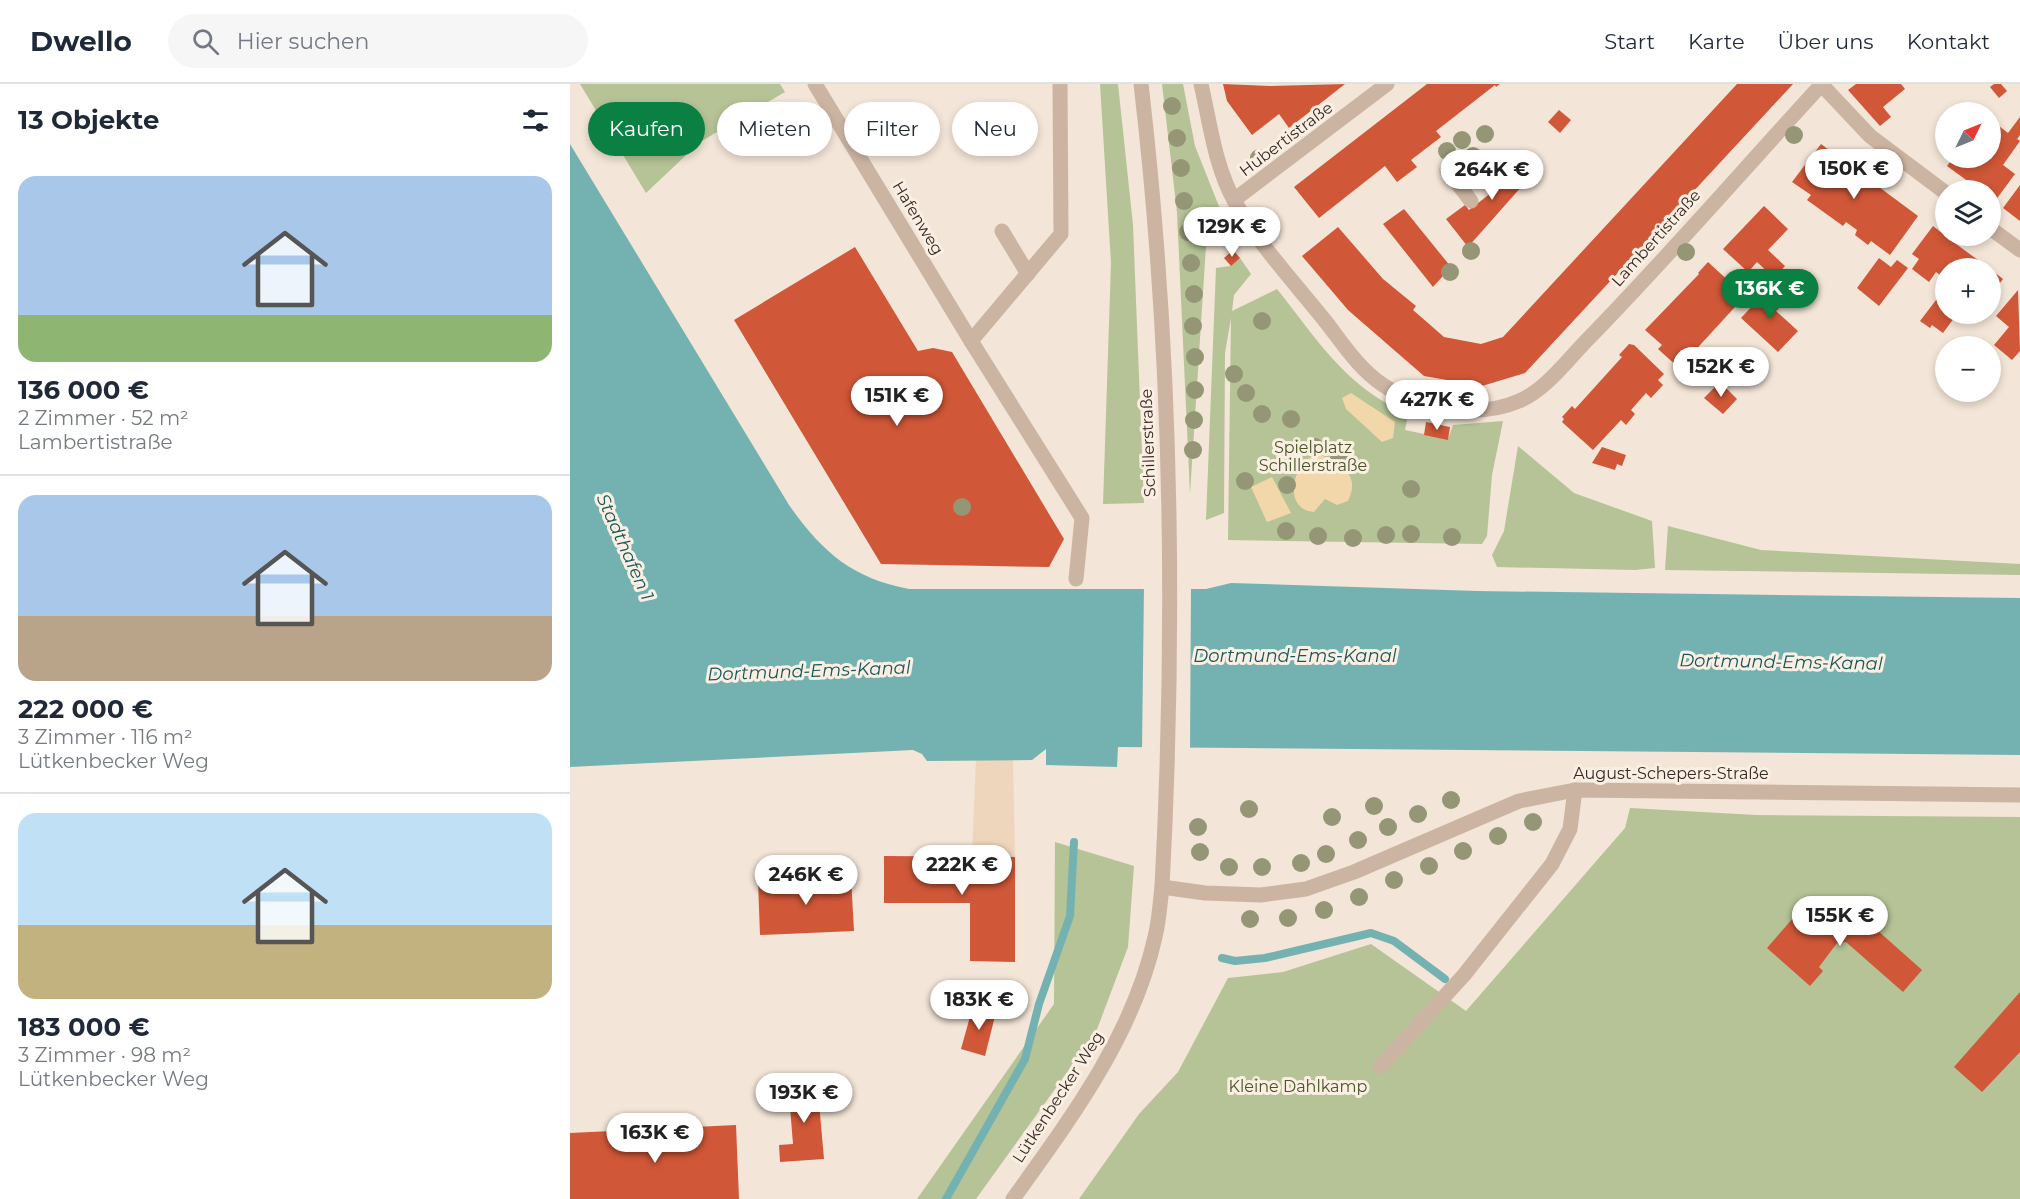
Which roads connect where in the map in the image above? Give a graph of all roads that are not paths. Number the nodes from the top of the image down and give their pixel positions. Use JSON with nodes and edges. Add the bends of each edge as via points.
{"nodes":[{"id":1,"x":815,"y":84,"type":"edge"},
{"id":2,"x":1060,"y":84,"type":"edge"},
{"id":3,"x":1142,"y":84,"type":"edge"},
{"id":4,"x":1201,"y":84,"type":"edge"},
{"id":5,"x":1387,"y":84,"type":"edge"},
{"id":6,"x":1821,"y":84,"type":"edge"},
{"id":7,"x":1446,"y":170,"type":"dead end"},
{"id":8,"x":1935,"y":185,"type":"edge"},
{"id":9,"x":1234,"y":200,"type":"junction"},
{"id":10,"x":1471,"y":201,"type":"dead end"},
{"id":11,"x":1002,"y":231,"type":"dead end"},
{"id":12,"x":2001,"y":236,"type":"edge"},
{"id":13,"x":2020,"y":250,"type":"edge"},
{"id":14,"x":1028,"y":274,"type":"junction"},
{"id":15,"x":971,"y":341,"type":"junction"},
{"id":16,"x":1076,"y":579,"type":"dead end"},
{"id":17,"x":1575,"y":790,"type":"junction"},
{"id":18,"x":2020,"y":795,"type":"edge"},
{"id":19,"x":1165,"y":801,"type":"joint"},
{"id":20,"x":1161,"y":887,"type":"junction"},
{"id":21,"x":1380,"y":1067,"type":"dead end"},
{"id":22,"x":1013,"y":1199,"type":"edge"}],
"edges":[{"from":1,"to":15,"type":"street","name":"Hafenweg"},
{"from":2,"to":14,"type":"street","via":[[1061,234]]},
{"from":3,"to":19,"type":"street","name":"Schillerstraße","via":[[1156,208],[1169,548]]},
{"from":4,"to":9,"type":"street","via":[[1220,166]]},
{"from":5,"to":9,"type":"street","name":"Hubertistraße"},
{"from":6,"to":8,"type":"street","via":[[1870,136]]},
{"from":6,"to":9,"type":"street","name":"Lambertistraße","via":[[1579,348],[1529,396],[1478,411],[1415,400],[1383,384],[1353,357],[1256,234]]},
{"from":7,"to":10,"type":"street"},
{"from":11,"to":14,"type":"street"},
{"from":12,"to":13,"type":"street"},
{"from":14,"to":15,"type":"street"},
{"from":15,"to":16,"type":"street","name":"Hafenweg","via":[[1082,518]]},
{"from":17,"to":18,"type":"street","name":"August-Schepers-Straße"},
{"from":17,"to":20,"type":"street","name":"August-Schepers-Straße","via":[[1519,801],[1306,889],[1261,895]]},
{"from":17,"to":21,"type":"street","via":[[1570,829],[1552,864],[1464,975]]},
{"from":19,"to":20,"type":"street","name":"Lütkenbecker Weg"},
{"from":20,"to":22,"type":"street","name":"Lütkenbecker Weg","via":[[1156,936],[1142,985],[1110,1055]]}]}
